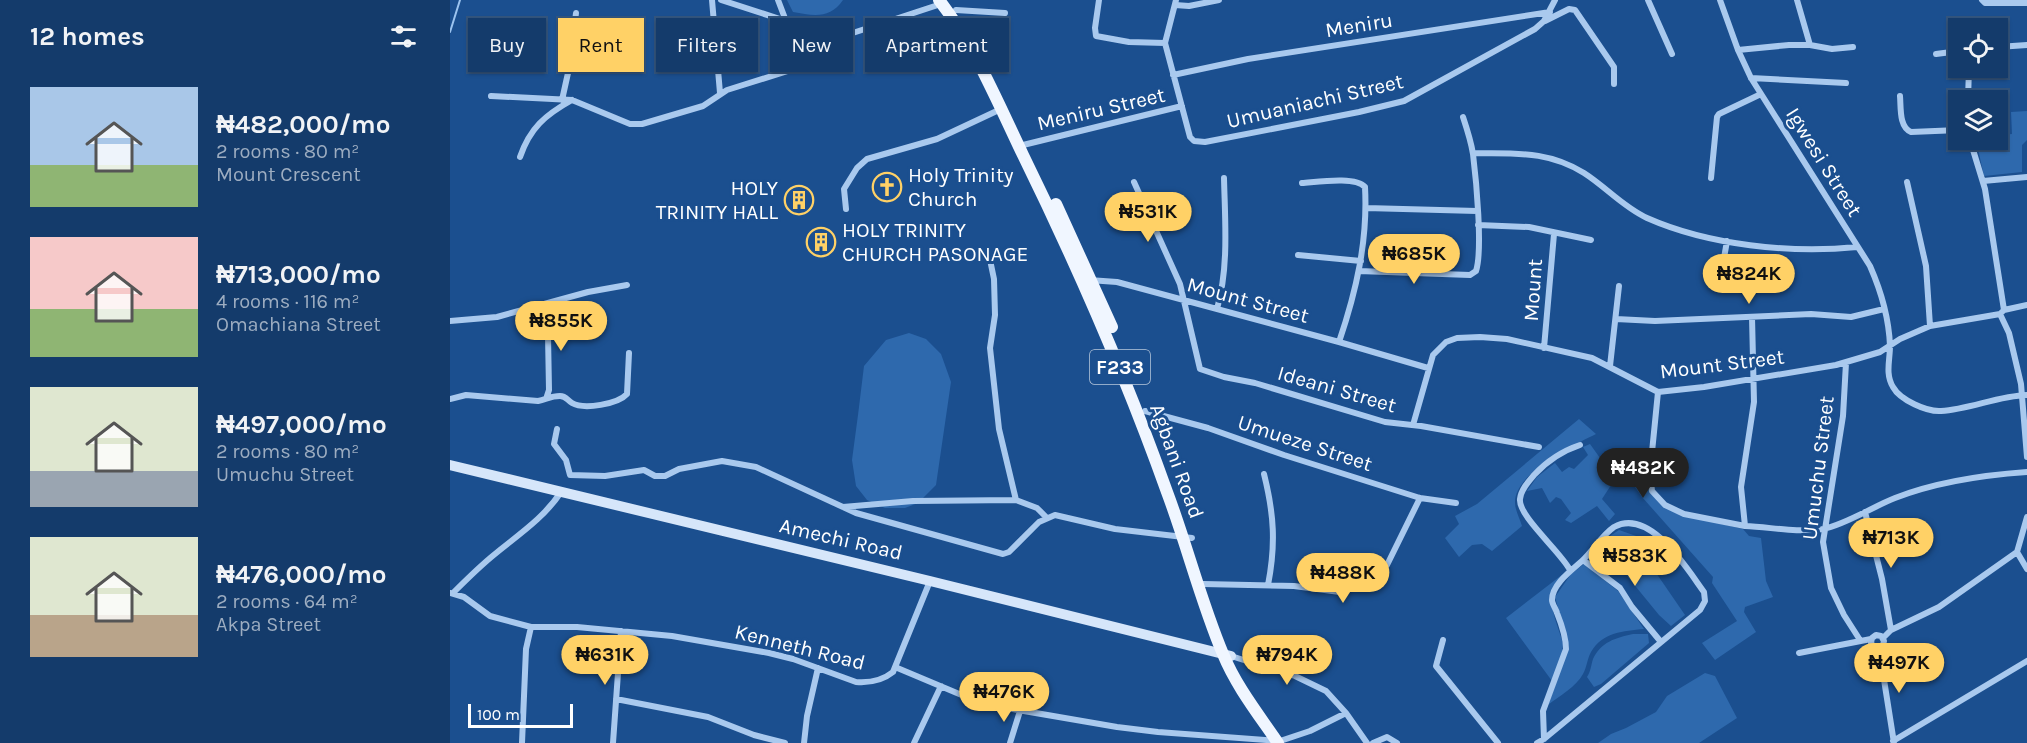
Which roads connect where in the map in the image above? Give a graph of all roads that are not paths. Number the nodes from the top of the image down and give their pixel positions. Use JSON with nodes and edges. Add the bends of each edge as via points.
{"nodes":[{"id":1,"x":712,"y":0,"type":"edge"},
{"id":2,"x":721,"y":0,"type":"edge"},
{"id":3,"x":778,"y":0,"type":"edge"},
{"id":4,"x":1099,"y":0,"type":"edge"},
{"id":5,"x":1219,"y":0,"type":"edge"},
{"id":6,"x":1555,"y":0,"type":"edge"},
{"id":7,"x":1648,"y":0,"type":"edge"},
{"id":8,"x":1720,"y":0,"type":"edge"},
{"id":9,"x":1797,"y":0,"type":"edge"},
{"id":10,"x":1983,"y":1,"type":"edge"},
{"id":11,"x":946,"y":3,"type":"edge"},
{"id":12,"x":1175,"y":3,"type":"edge"},
{"id":13,"x":2027,"y":3,"type":"edge"},
{"id":14,"x":1550,"y":12,"type":"junction"},
{"id":15,"x":576,"y":13,"type":"dead end"},
{"id":16,"x":1005,"y":13,"type":"dead end"},
{"id":17,"x":777,"y":18,"type":"edge"},
{"id":18,"x":785,"y":18,"type":"edge"},
{"id":19,"x":1544,"y":21,"type":"junction"},
{"id":20,"x":853,"y":33,"type":"edge"},
{"id":21,"x":1165,"y":43,"type":"junction"},
{"id":22,"x":1810,"y":45,"type":"junction"},
{"id":23,"x":2027,"y":45,"type":"edge"},
{"id":24,"x":2008,"y":46,"type":"edge"},
{"id":25,"x":1853,"y":48,"type":"dead end"},
{"id":26,"x":1738,"y":50,"type":"junction"},
{"id":27,"x":1948,"y":52,"type":"edge"},
{"id":28,"x":1672,"y":54,"type":"dead end"},
{"id":29,"x":1936,"y":54,"type":"dead end"},
{"id":30,"x":784,"y":72,"type":"edge"},
{"id":31,"x":1173,"y":75,"type":"junction"},
{"id":32,"x":1751,"y":78,"type":"junction"},
{"id":33,"x":1846,"y":83,"type":"dead end"},
{"id":34,"x":1614,"y":84,"type":"dead end"},
{"id":35,"x":720,"y":93,"type":"junction"},
{"id":36,"x":1761,"y":94,"type":"junction"},
{"id":37,"x":491,"y":96,"type":"dead end"},
{"id":38,"x":1899,"y":96,"type":"dead end"},
{"id":39,"x":562,"y":100,"type":"junction"},
{"id":40,"x":572,"y":100,"type":"junction"},
{"id":41,"x":1182,"y":106,"type":"junction"},
{"id":42,"x":1001,"y":109,"type":"junction"},
{"id":43,"x":1463,"y":117,"type":"dead end"},
{"id":44,"x":1948,"y":130,"type":"edge"},
{"id":45,"x":1023,"y":145,"type":"junction"},
{"id":46,"x":1973,"y":150,"type":"edge"},
{"id":47,"x":1473,"y":153,"type":"junction"},
{"id":48,"x":520,"y":157,"type":"dead end"},
{"id":49,"x":2027,"y":177,"type":"edge"},
{"id":50,"x":1224,"y":178,"type":"dead end"},
{"id":51,"x":1711,"y":178,"type":"dead end"},
{"id":52,"x":1983,"y":181,"type":"junction"},
{"id":53,"x":1134,"y":182,"type":"dead end"},
{"id":54,"x":1907,"y":182,"type":"dead end"},
{"id":55,"x":1302,"y":183,"type":"dead end"},
{"id":56,"x":1366,"y":208,"type":"junction"},
{"id":57,"x":846,"y":209,"type":"dead end"},
{"id":58,"x":1477,"y":211,"type":"junction"},
{"id":59,"x":1478,"y":225,"type":"junction"},
{"id":60,"x":1554,"y":234,"type":"junction"},
{"id":61,"x":1591,"y":240,"type":"dead end"},
{"id":62,"x":1727,"y":241,"type":"junction"},
{"id":63,"x":1857,"y":247,"type":"junction"},
{"id":64,"x":990,"y":255,"type":"dead end"},
{"id":65,"x":1298,"y":255,"type":"dead end"},
{"id":66,"x":1724,"y":258,"type":"dead end"},
{"id":67,"x":1361,"y":261,"type":"junction"},
{"id":68,"x":1359,"y":271,"type":"junction"},
{"id":69,"x":1087,"y":279,"type":"junction"},
{"id":70,"x":627,"y":285,"type":"dead end"},
{"id":71,"x":1619,"y":286,"type":"dead end"},
{"id":72,"x":1182,"y":299,"type":"junction"},
{"id":73,"x":550,"y":303,"type":"junction"},
{"id":74,"x":2027,"y":305,"type":"edge"},
{"id":75,"x":1217,"y":309,"type":"junction"},
{"id":76,"x":1884,"y":309,"type":"junction"},
{"id":77,"x":2002,"y":312,"type":"junction"},
{"id":78,"x":1752,"y":317,"type":"junction"},
{"id":79,"x":1616,"y":319,"type":"junction"},
{"id":80,"x":450,"y":321,"type":"edge"},
{"id":81,"x":1930,"y":326,"type":"junction"},
{"id":82,"x":1339,"y":342,"type":"junction"},
{"id":83,"x":1890,"y":345,"type":"junction"},
{"id":84,"x":1544,"y":348,"type":"junction"},
{"id":85,"x":629,"y":353,"type":"dead end"},
{"id":86,"x":1846,"y":363,"type":"junction"},
{"id":87,"x":1610,"y":366,"type":"junction"},
{"id":88,"x":1428,"y":368,"type":"junction"},
{"id":89,"x":1753,"y":378,"type":"junction"},
{"id":90,"x":1658,"y":392,"type":"junction"},
{"id":91,"x":2025,"y":395,"type":"edge"},
{"id":92,"x":547,"y":396,"type":"junction"},
{"id":93,"x":450,"y":399,"type":"edge"},
{"id":94,"x":1145,"y":411,"type":"junction"},
{"id":95,"x":1413,"y":424,"type":"junction"},
{"id":96,"x":557,"y":429,"type":"dead end"},
{"id":97,"x":1580,"y":445,"type":"dead end"},
{"id":98,"x":1539,"y":447,"type":"dead end"},
{"id":99,"x":2027,"y":457,"type":"edge"},
{"id":100,"x":450,"y":465,"type":"edge"},
{"id":101,"x":2027,"y":472,"type":"edge"},
{"id":102,"x":1264,"y":474,"type":"dead end"},
{"id":103,"x":561,"y":492,"type":"junction"},
{"id":104,"x":1420,"y":498,"type":"junction"},
{"id":105,"x":1016,"y":500,"type":"junction"},
{"id":106,"x":1456,"y":503,"type":"dead end"},
{"id":107,"x":843,"y":507,"type":"junction"},
{"id":108,"x":1865,"y":512,"type":"junction"},
{"id":109,"x":2027,"y":517,"type":"edge"},
{"id":110,"x":1047,"y":518,"type":"junction"},
{"id":111,"x":1745,"y":526,"type":"junction"},
{"id":112,"x":1826,"y":529,"type":"junction"},
{"id":113,"x":1188,"y":538,"type":"junction"},
{"id":114,"x":2017,"y":552,"type":"junction"},
{"id":115,"x":1583,"y":560,"type":"junction"},
{"id":116,"x":2027,"y":569,"type":"edge"},
{"id":117,"x":1570,"y":570,"type":"junction"},
{"id":118,"x":930,"y":580,"type":"junction"},
{"id":119,"x":1203,"y":584,"type":"junction"},
{"id":120,"x":1268,"y":585,"type":"junction"},
{"id":121,"x":451,"y":593,"type":"edge"},
{"id":122,"x":531,"y":627,"type":"junction"},
{"id":123,"x":1891,"y":630,"type":"junction"},
{"id":124,"x":621,"y":632,"type":"junction"},
{"id":125,"x":1883,"y":638,"type":"junction"},
{"id":126,"x":1871,"y":639,"type":"junction"},
{"id":127,"x":1443,"y":640,"type":"dead end"},
{"id":128,"x":1860,"y":640,"type":"junction"},
{"id":129,"x":1661,"y":642,"type":"junction"},
{"id":130,"x":1879,"y":648,"type":"junction"},
{"id":131,"x":1800,"y":653,"type":"dead end"},
{"id":132,"x":1227,"y":655,"type":"junction"},
{"id":133,"x":2027,"y":661,"type":"edge"},
{"id":134,"x":895,"y":667,"type":"junction"},
{"id":135,"x":818,"y":668,"type":"junction"},
{"id":136,"x":940,"y":686,"type":"junction"},
{"id":137,"x":616,"y":699,"type":"junction"},
{"id":138,"x":1020,"y":711,"type":"junction"},
{"id":139,"x":1346,"y":713,"type":"junction"},
{"id":140,"x":1540,"y":741,"type":"edge"},
{"id":141,"x":1279,"y":742,"type":"edge"},
{"id":142,"x":1893,"y":742,"type":"edge"},
{"id":143,"x":522,"y":743,"type":"edge"},
{"id":144,"x":613,"y":743,"type":"edge"},
{"id":145,"x":785,"y":743,"type":"edge"},
{"id":146,"x":804,"y":743,"type":"edge"},
{"id":147,"x":914,"y":743,"type":"edge"},
{"id":148,"x":1010,"y":743,"type":"edge"},
{"id":149,"x":1367,"y":743,"type":"edge"},
{"id":150,"x":1373,"y":743,"type":"edge"},
{"id":151,"x":1397,"y":743,"type":"edge"},
{"id":152,"x":1498,"y":743,"type":"edge"}],
"edges":[{"from":1,"to":35,"type":"street"},
{"from":2,"to":17,"type":"street"},
{"from":3,"to":18,"type":"street"},
{"from":4,"to":21,"type":"street","via":[[1096,36]]},
{"from":5,"to":12,"type":"street","via":[[1189,6]]},
{"from":6,"to":14,"type":"street","name":"Umuaniachi Street"},
{"from":7,"to":28,"type":"street"},
{"from":8,"to":26,"type":"street","name":"Igwesi Street"},
{"from":9,"to":22,"type":"street"},
{"from":10,"to":13,"type":"street"},
{"from":11,"to":16,"type":"street"},
{"from":11,"to":20,"type":"street"},
{"from":11,"to":42,"type":"main road","name":"Agbani Road","number":"F233"},
{"from":11,"to":45,"type":"main road","name":"Agbani Road","number":"F233","via":[[1006,101]]},
{"from":12,"to":21,"type":"street"},
{"from":14,"to":19,"type":"street","name":"Umuaniachi Street"},
{"from":14,"to":31,"type":"street","name":"Meniru","via":[[1248,59]]},
{"from":15,"to":39,"type":"street"},
{"from":19,"to":34,"type":"street","via":[[1575,10],[1614,67]]},
{"from":19,"to":41,"type":"street","name":"Umuaniachi Street","via":[[1426,90],[1388,105],[1205,142],[1190,137]]},
{"from":21,"to":31,"type":"street"},
{"from":22,"to":25,"type":"street"},
{"from":22,"to":26,"type":"street"},
{"from":23,"to":24,"type":"street"},
{"from":26,"to":32,"type":"street","name":"Igwesi Street"},
{"from":27,"to":29,"type":"street"},
{"from":30,"to":35,"type":"street"},
{"from":31,"to":41,"type":"street"},
{"from":32,"to":33,"type":"street"},
{"from":32,"to":36,"type":"street","name":"Igwesi Street"},
{"from":35,"to":40,"type":"street","via":[[703,106],[642,124],[630,124]]},
{"from":36,"to":51,"type":"street","via":[[1717,117]]},
{"from":36,"to":63,"type":"street","name":"Igwesi Street"},
{"from":37,"to":39,"type":"street"},
{"from":38,"to":44,"type":"street","via":[[1906,130]]},
{"from":39,"to":40,"type":"street"},
{"from":40,"to":48,"type":"street","via":[[539,123],[526,140]]},
{"from":41,"to":45,"type":"street","name":"Meniru Street"},
{"from":42,"to":45,"type":"main road","name":"Agbani Road","number":"F233"},
{"from":42,"to":57,"type":"street","via":[[937,139],[867,159],[844,189]]},
{"from":43,"to":47,"type":"street"},
{"from":45,"to":69,"type":"main road","name":"Agbani Road","number":"F233"},
{"from":46,"to":52,"type":"street"},
{"from":47,"to":58,"type":"street"},
{"from":47,"to":62,"type":"street","via":[[1550,157],[1583,172],[1648,219]]},
{"from":49,"to":52,"type":"street"},
{"from":50,"to":75,"type":"street","via":[[1226,239]]},
{"from":52,"to":77,"type":"street"},
{"from":53,"to":72,"type":"street","via":[[1180,284]]},
{"from":54,"to":81,"type":"street","via":[[1926,266]]},
{"from":55,"to":56,"type":"street","via":[[1361,183]]},
{"from":56,"to":58,"type":"street"},
{"from":56,"to":67,"type":"street"},
{"from":58,"to":59,"type":"street"},
{"from":59,"to":60,"type":"street","via":[[1528,227]]},
{"from":59,"to":68,"type":"street","via":[[1477,268],[1470,275]]},
{"from":60,"to":61,"type":"street"},
{"from":60,"to":84,"type":"street","name":"Mount"},
{"from":62,"to":63,"type":"street","via":[[1788,249]]},
{"from":62,"to":66,"type":"street"},
{"from":63,"to":76,"type":"street","name":"Igwesi Street","via":[[1877,282]]},
{"from":64,"to":105,"type":"street","via":[[995,315],[990,348],[999,429]]},
{"from":65,"to":67,"type":"street"},
{"from":67,"to":68,"type":"street"},
{"from":68,"to":82,"type":"street"},
{"from":69,"to":72,"type":"street","name":"Mount Street","via":[[1117,282]]},
{"from":69,"to":94,"type":"main road","name":"Agbani Road","number":"F233"},
{"from":69,"to":113,"type":"main road","name":"Agbani Road","number":"F233"},
{"from":70,"to":73,"type":"street"},
{"from":71,"to":79,"type":"street"},
{"from":72,"to":75,"type":"street","name":"Mount Street"},
{"from":72,"to":95,"type":"street","name":"Ideani Street","via":[[1196,360],[1202,370],[1385,422]]},
{"from":73,"to":80,"type":"street","via":[[497,317]]},
{"from":73,"to":92,"type":"street"},
{"from":74,"to":77,"type":"street","name":"Mount Street"},
{"from":75,"to":82,"type":"street","name":"Mount Street"},
{"from":76,"to":78,"type":"street","via":[[1851,317]]},
{"from":76,"to":83,"type":"street","name":"Igwesi Street"},
{"from":77,"to":81,"type":"street","name":"Mount Street"},
{"from":77,"to":91,"type":"street"},
{"from":78,"to":79,"type":"street"},
{"from":78,"to":89,"type":"street"},
{"from":79,"to":87,"type":"street"},
{"from":81,"to":83,"type":"street","name":"Mount Street"},
{"from":82,"to":88,"type":"street","name":"Mount Street"},
{"from":83,"to":86,"type":"street","name":"Mount Street"},
{"from":83,"to":91,"type":"street","name":"Igwesi Street","via":[[1888,372],[1893,387],[1921,408],[1942,411]]},
{"from":84,"to":87,"type":"street","name":"Mount Street"},
{"from":84,"to":88,"type":"street","name":"Mount Street","via":[[1501,339],[1457,338],[1439,348]]},
{"from":85,"to":92,"type":"street","via":[[627,390],[622,399],[584,406],[564,396]]},
{"from":86,"to":89,"type":"street","name":"Mount Street"},
{"from":86,"to":112,"type":"street","name":"Umuchu Street","via":[[1843,416]]},
{"from":87,"to":90,"type":"street","name":"Mount Street"},
{"from":88,"to":95,"type":"street","name":"Mount Street"},
{"from":89,"to":90,"type":"street","name":"Mount Street"},
{"from":89,"to":111,"type":"street","via":[[1754,402],[1741,487]]},
{"from":90,"to":111,"type":"street","via":[[1650,472],[1652,491],[1665,505],[1684,514]]},
{"from":91,"to":99,"type":"street"},
{"from":92,"to":93,"type":"street","via":[[538,402],[466,395]]},
{"from":94,"to":104,"type":"street","name":"Umueze Street"},
{"from":94,"to":113,"type":"main road","name":"Agbani Road","number":"F233"},
{"from":95,"to":98,"type":"street","name":"Ideani Street"},
{"from":96,"to":107,"type":"street","via":[[554,444],[566,460],[570,475],[605,476],[644,470],[665,476],[679,469],[722,461],[756,467]]},
{"from":97,"to":117,"type":"street","via":[[1543,466],[1527,483],[1520,499],[1531,522]]},
{"from":100,"to":103,"type":"main road","name":"Amechi Road"},
{"from":101,"to":108,"type":"street","via":[[1937,485]]},
{"from":102,"to":120,"type":"street","via":[[1275,538]]},
{"from":103,"to":118,"type":"main road","name":"Amechi Road"},
{"from":103,"to":121,"type":"street","via":[[520,535]]},
{"from":104,"to":106,"type":"street","name":"Umueze Street"},
{"from":104,"to":120,"type":"street","via":[[1391,560],[1357,584],[1340,592]]},
{"from":105,"to":107,"type":"street","via":[[913,501]]},
{"from":105,"to":110,"type":"street","via":[[1037,508]]},
{"from":107,"to":110,"type":"street","via":[[910,530],[1002,554]]},
{"from":108,"to":112,"type":"street"},
{"from":108,"to":123,"type":"street"},
{"from":109,"to":114,"type":"street"},
{"from":110,"to":113,"type":"street","via":[[1063,516],[1115,529]]},
{"from":111,"to":112,"type":"street"},
{"from":112,"to":128,"type":"street","name":"Umuchu Street","via":[[1823,542],[1832,588]]},
{"from":113,"to":119,"type":"main road","name":"Agbani Road","number":"F233"},
{"from":113,"to":132,"type":"main road","name":"Agbani Road","number":"F233"},
{"from":114,"to":116,"type":"street"},
{"from":114,"to":123,"type":"street","via":[[1939,607]]},
{"from":115,"to":117,"type":"street"},
{"from":115,"to":129,"type":"street","via":[[1620,588]]},
{"from":115,"to":129,"type":"street","via":[[1604,535],[1622,524],[1642,526],[1667,543],[1704,592],[1705,601],[1700,610]]},
{"from":117,"to":140,"type":"street","via":[[1552,600],[1566,649],[1544,711]]},
{"from":118,"to":132,"type":"main road","name":"Amechi Road"},
{"from":118,"to":134,"type":"street"},
{"from":119,"to":120,"type":"street"},
{"from":119,"to":132,"type":"main road","name":"Agbani Road","number":"F233"},
{"from":121,"to":122,"type":"street","name":"Kenneth Road","via":[[490,615]]},
{"from":122,"to":124,"type":"street","name":"Kenneth Road"},
{"from":122,"to":143,"type":"street","via":[[526,649]]},
{"from":123,"to":125,"type":"street"},
{"from":124,"to":135,"type":"street","name":"Kenneth Road","via":[[672,636],[769,653]]},
{"from":124,"to":137,"type":"street"},
{"from":125,"to":126,"type":"street","via":[[1877,635]]},
{"from":125,"to":130,"type":"street","via":[[1884,644]]},
{"from":126,"to":128,"type":"street"},
{"from":126,"to":130,"type":"street","via":[[1872,646]]},
{"from":127,"to":152,"type":"street","via":[[1436,666]]},
{"from":128,"to":131,"type":"street"},
{"from":129,"to":140,"type":"street"},
{"from":130,"to":142,"type":"street"},
{"from":132,"to":139,"type":"street","via":[[1295,676],[1326,691]]},
{"from":132,"to":141,"type":"main road","name":"Agbani Road","number":"F233","via":[[1244,691]]},
{"from":133,"to":142,"type":"street"},
{"from":134,"to":135,"type":"street","name":"Kenneth Road","via":[[885,678],[866,682]]},
{"from":134,"to":136,"type":"street","name":"Kenneth Road"},
{"from":135,"to":146,"type":"street"},
{"from":136,"to":138,"type":"street","name":"Kenneth Road","via":[[981,702]]},
{"from":136,"to":147,"type":"street"},
{"from":137,"to":144,"type":"street"},
{"from":137,"to":145,"type":"street","via":[[708,717]]},
{"from":138,"to":141,"type":"street","name":"Kenneth Road","via":[[1158,732]]},
{"from":138,"to":148,"type":"street"},
{"from":139,"to":141,"type":"street"},
{"from":139,"to":149,"type":"street"},
{"from":150,"to":151,"type":"street","via":[[1387,737]]}]}
